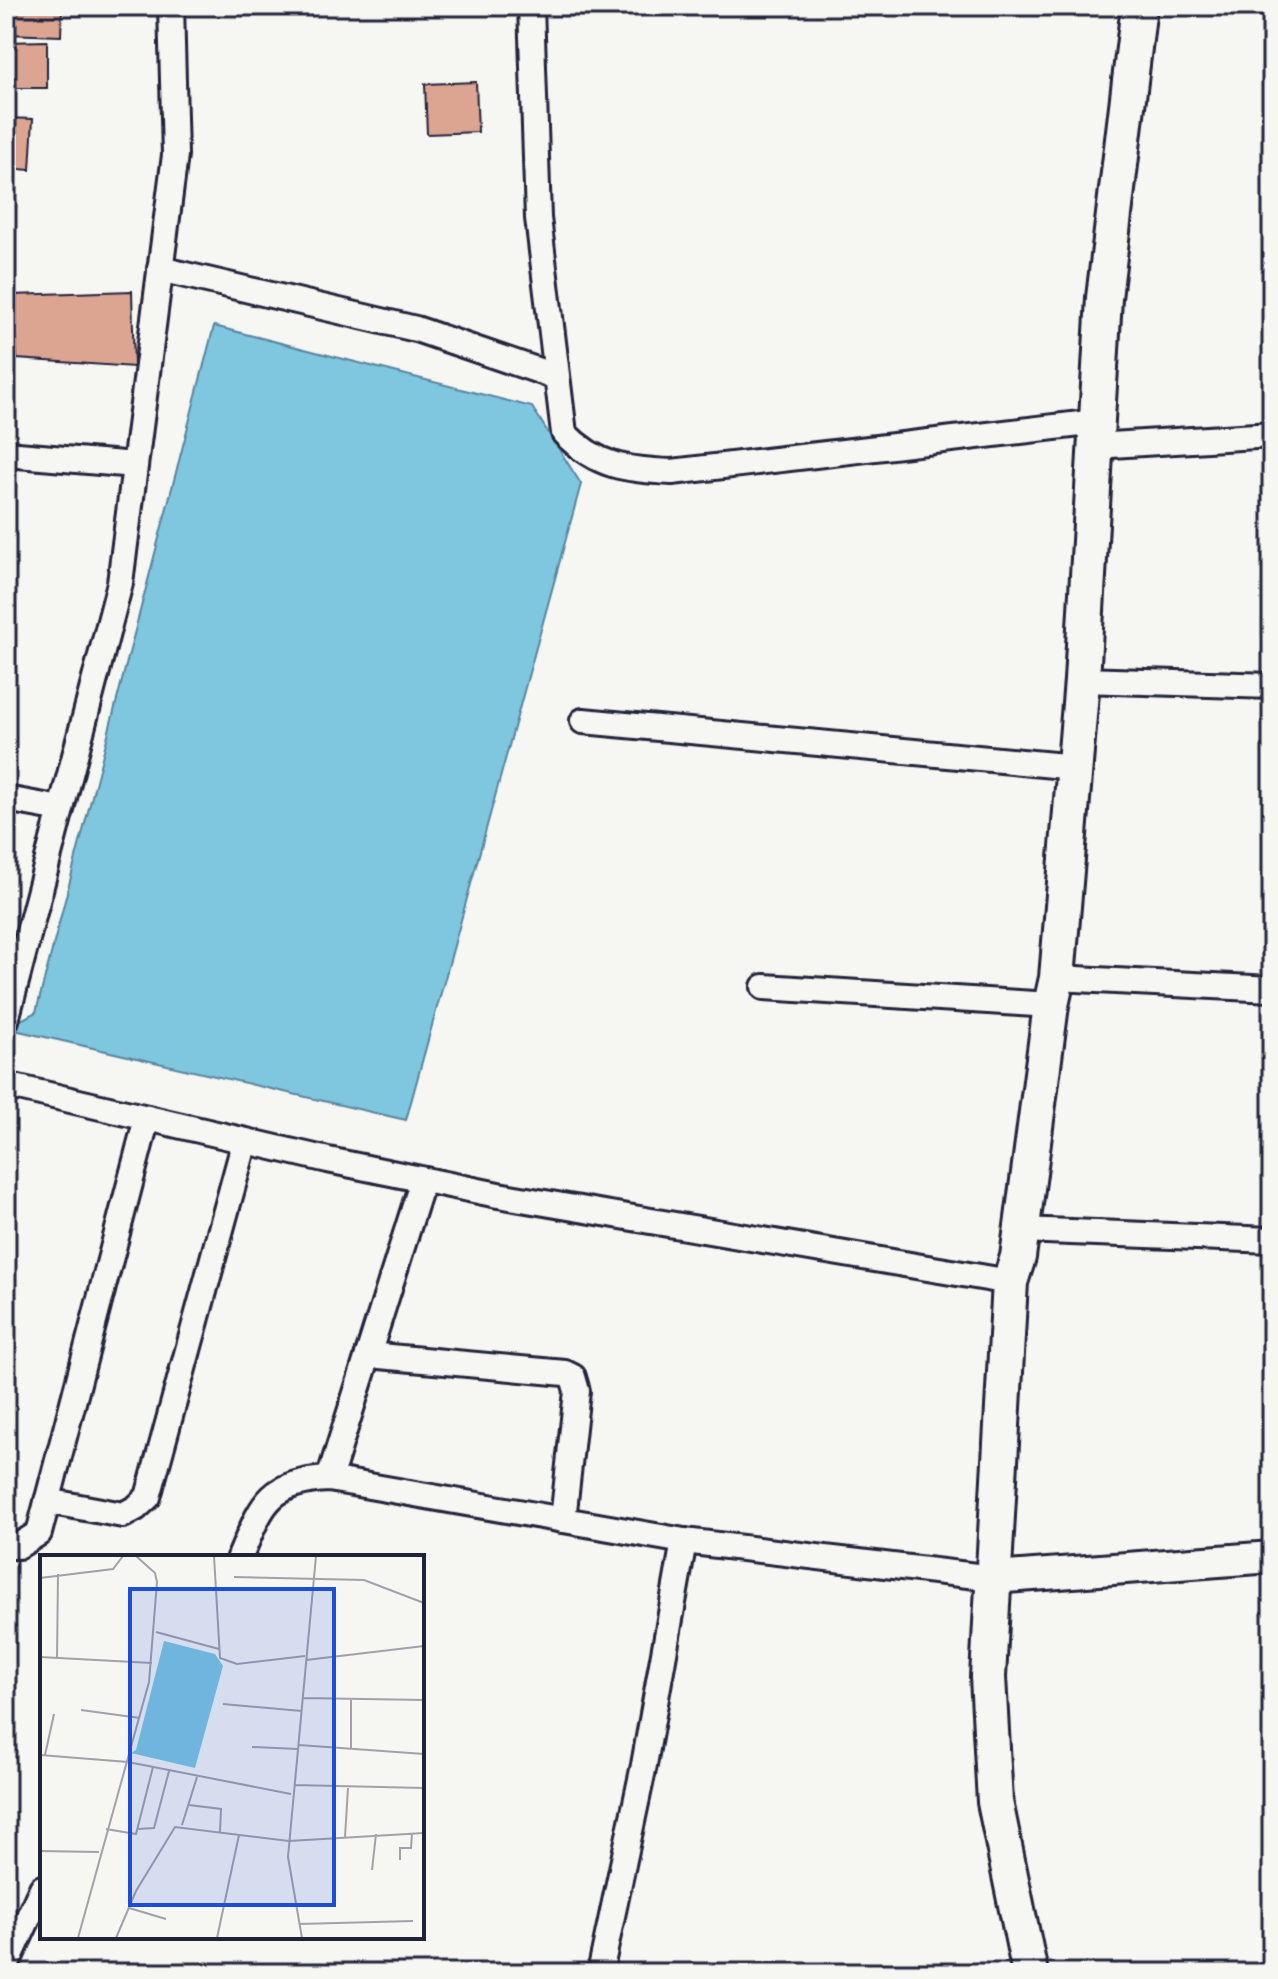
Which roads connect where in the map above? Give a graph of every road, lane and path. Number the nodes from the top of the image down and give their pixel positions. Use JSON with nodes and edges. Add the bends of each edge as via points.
{"nodes":[{"id":1,"x":171,"y":6,"type":"edge"},
{"id":2,"x":531,"y":6,"type":"edge"},
{"id":3,"x":1139,"y":6,"type":"edge"},
{"id":4,"x":160,"y":269,"type":"junction"},
{"id":5,"x":557,"y":377,"type":"junction"},
{"id":6,"x":1096,"y":434,"type":"junction"},
{"id":7,"x":1272,"y":435,"type":"edge"},
{"id":8,"x":6,"y":454,"type":"edge"},
{"id":9,"x":135,"y":465,"type":"junction"},
{"id":10,"x":1082,"y":680,"type":"junction"},
{"id":11,"x":1272,"y":686,"type":"edge"},
{"id":12,"x":583,"y":721,"type":"dead end"},
{"id":13,"x":1075,"y":767,"type":"junction"},
{"id":14,"x":6,"y":799,"type":"edge"},
{"id":15,"x":61,"y":809,"type":"junction"},
{"id":16,"x":764,"y":987,"type":"dead end"},
{"id":17,"x":1272,"y":989,"type":"edge"},
{"id":18,"x":1054,"y":991,"type":"junction"},
{"id":19,"x":6,"y":1020,"type":"edge"},
{"id":20,"x":6,"y":1085,"type":"edge"},
{"id":21,"x":147,"y":1118,"type":"junction"},
{"id":22,"x":245,"y":1141,"type":"junction"},
{"id":23,"x":423,"y":1180,"type":"junction"},
{"id":24,"x":1021,"y":1230,"type":"junction"},
{"id":25,"x":1272,"y":1240,"type":"edge"},
{"id":26,"x":1010,"y":1282,"type":"junction"},
{"id":27,"x":368,"y":1355,"type":"junction"},
{"id":28,"x":329,"y":1479,"type":"junction"},
{"id":29,"x":47,"y":1501,"type":"junction"},
{"id":30,"x":563,"y":1520,"type":"junction"},
{"id":31,"x":684,"y":1541,"type":"junction"},
{"id":32,"x":6,"y":1546,"type":"edge"},
{"id":33,"x":241,"y":1555,"type":"edge"},
{"id":34,"x":1272,"y":1557,"type":"edge"},
{"id":35,"x":993,"y":1578,"type":"junction"},
{"id":36,"x":40,"y":1892,"type":"edge"},
{"id":37,"x":6,"y":1966,"type":"edge"},
{"id":38,"x":600,"y":1973,"type":"edge"},
{"id":39,"x":1030,"y":1973,"type":"edge"}],
"edges":[{"from":1,"to":4,"type":"street","via":[[175,155]]},
{"from":2,"to":5,"type":"street","via":[[538,218]]},
{"from":3,"to":6,"type":"main road","via":[[1104,298]]},
{"from":4,"to":5,"type":"street","via":[[416,329]]},
{"from":4,"to":9,"type":"street"},
{"from":5,"to":6,"type":"street","via":[[564,433],[582,452],[628,470],[672,472]]},
{"from":6,"to":7,"type":"street"},
{"from":6,"to":10,"type":"main road"},
{"from":8,"to":9,"type":"street"},
{"from":9,"to":15,"type":"street","via":[[120,583]]},
{"from":10,"to":11,"type":"street"},
{"from":10,"to":13,"type":"main road"},
{"from":12,"to":13,"type":"street"},
{"from":13,"to":18,"type":"main road"},
{"from":14,"to":15,"type":"street"},
{"from":15,"to":19,"type":"street"},
{"from":16,"to":18,"type":"street"},
{"from":17,"to":18,"type":"street"},
{"from":18,"to":24,"type":"main road"},
{"from":20,"to":21,"type":"street"},
{"from":21,"to":22,"type":"street"},
{"from":21,"to":29,"type":"street"},
{"from":22,"to":23,"type":"street"},
{"from":22,"to":29,"type":"street","via":[[148,1497],[123,1515]]},
{"from":23,"to":26,"type":"street"},
{"from":23,"to":27,"type":"street"},
{"from":24,"to":25,"type":"street"},
{"from":24,"to":26,"type":"main road"},
{"from":26,"to":35,"type":"main road"},
{"from":27,"to":28,"type":"street"},
{"from":27,"to":30,"type":"street","via":[[573,1377],[577,1391]]},
{"from":28,"to":30,"type":"street"},
{"from":28,"to":33,"type":"street","via":[[280,1488],[257,1517]]},
{"from":29,"to":32,"type":"street","via":[[39,1533],[18,1546]]},
{"from":30,"to":31,"type":"street"},
{"from":31,"to":35,"type":"street"},
{"from":31,"to":38,"type":"street"},
{"from":34,"to":35,"type":"street"},
{"from":35,"to":39,"type":"main road","via":[[988,1677],[995,1802]]},
{"from":36,"to":37,"type":"street"}]}
